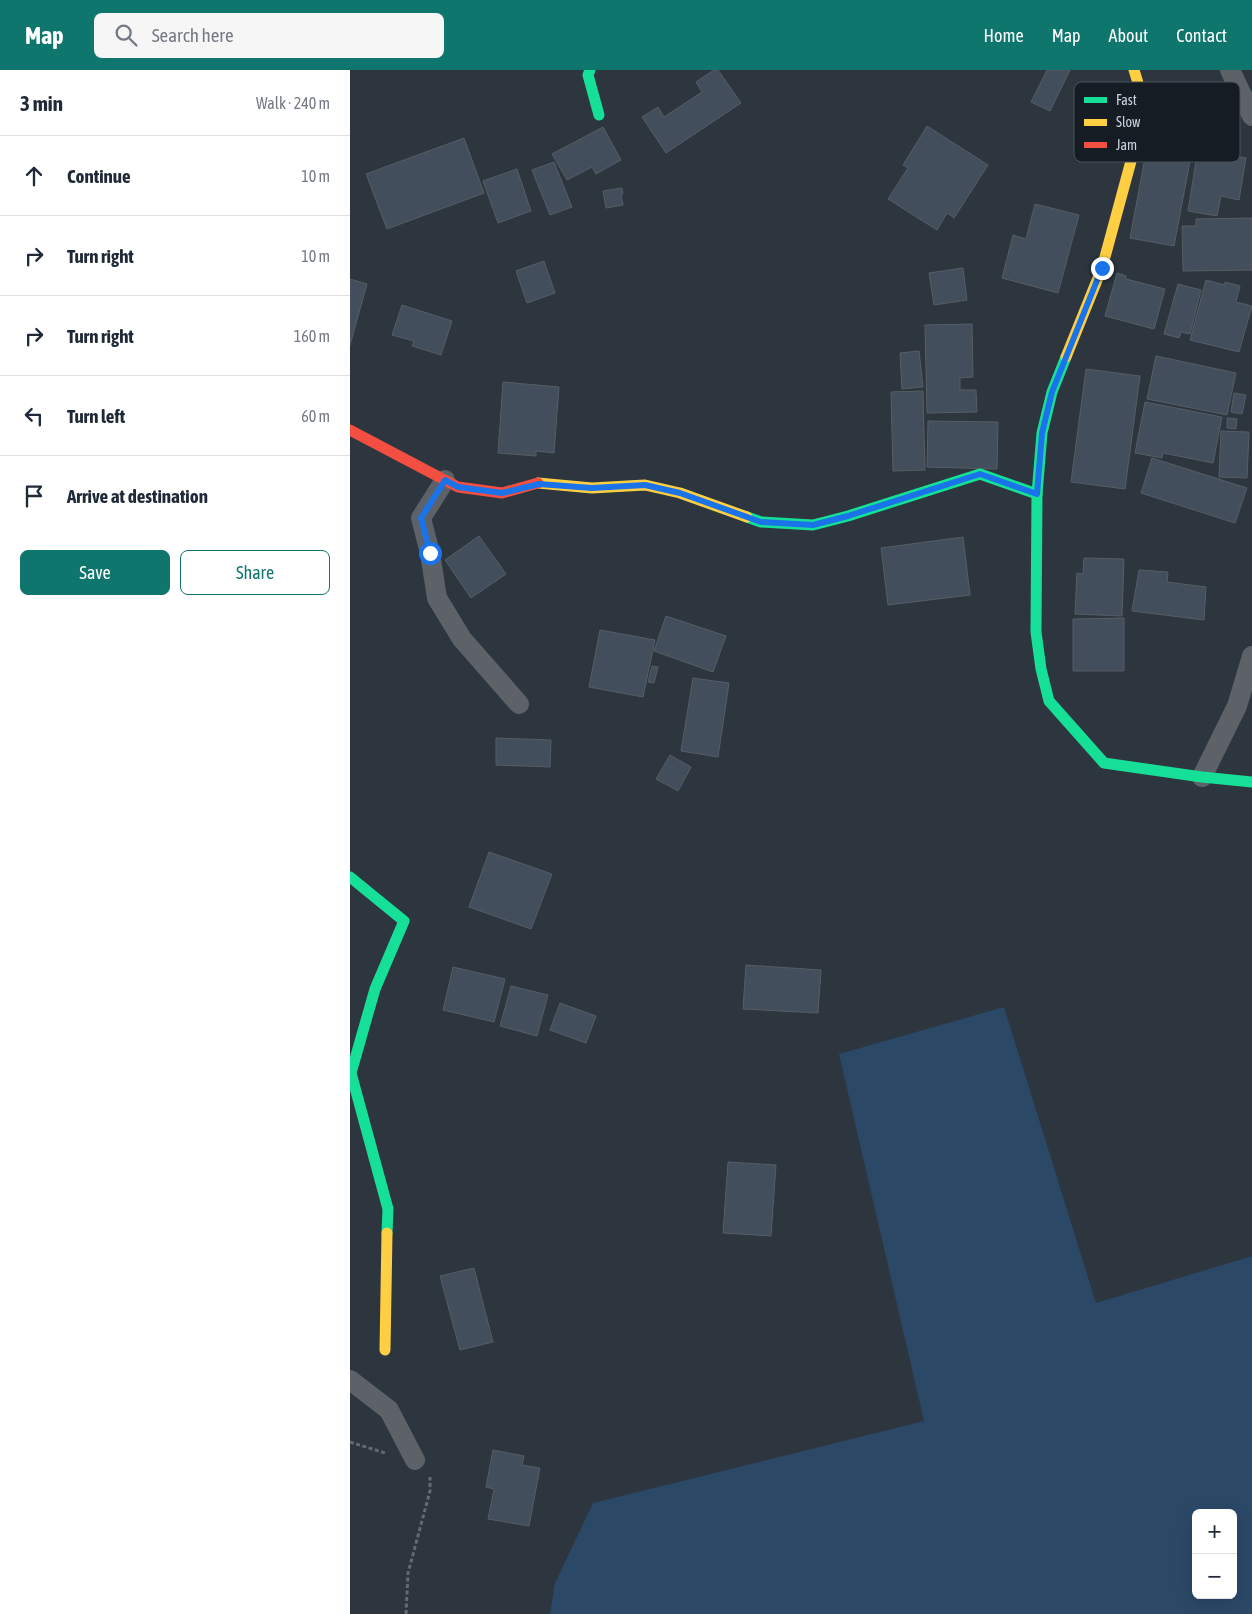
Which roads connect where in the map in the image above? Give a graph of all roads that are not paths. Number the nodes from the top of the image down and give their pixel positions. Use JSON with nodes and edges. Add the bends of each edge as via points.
{"nodes":[{"id":1,"x":590,"y":70,"type":"edge"},
{"id":2,"x":1134,"y":70,"type":"edge"},
{"id":3,"x":1230,"y":70,"type":"edge"},
{"id":4,"x":1138,"y":82,"type":"edge"},
{"id":5,"x":1236,"y":82,"type":"edge"},
{"id":6,"x":1240,"y":91,"type":"edge"},
{"id":7,"x":600,"y":115,"type":"dead end"},
{"id":8,"x":1252,"y":116,"type":"edge"},
{"id":9,"x":1131,"y":162,"type":"edge"},
{"id":10,"x":350,"y":430,"type":"edge"},
{"id":11,"x":445,"y":480,"type":"junction"},
{"id":12,"x":1037,"y":494,"type":"junction"},
{"id":13,"x":1252,"y":656,"type":"edge"},
{"id":14,"x":519,"y":704,"type":"dead end"},
{"id":15,"x":1202,"y":777,"type":"junction"},
{"id":16,"x":1252,"y":782,"type":"edge"},
{"id":17,"x":350,"y":877,"type":"edge"},
{"id":18,"x":385,"y":1350,"type":"dead end"},
{"id":19,"x":350,"y":1380,"type":"edge"},
{"id":20,"x":415,"y":1460,"type":"road end"}],
"edges":[{"from":1,"to":7,"type":"street","via":[[588,74]]},
{"from":2,"to":4,"type":"street"},
{"from":3,"to":5,"type":"street"},
{"from":6,"to":8,"type":"street"},
{"from":9,"to":12,"type":"street","via":[[1102,268],[1052,392],[1042,433]]},
{"from":10,"to":11,"type":"street"},
{"from":11,"to":12,"type":"street","via":[[458,487],[502,493],[539,484],[592,488],[645,485],[680,493],[761,522],[813,525],[980,474]]},
{"from":11,"to":14,"type":"street","via":[[421,518],[437,598],[462,639]]},
{"from":12,"to":15,"type":"street","via":[[1036,632],[1048,701],[1104,763]]},
{"from":13,"to":15,"type":"street","via":[[1237,706]]},
{"from":15,"to":16,"type":"street"},
{"from":17,"to":18,"type":"street","via":[[404,921],[375,989],[351,1073],[388,1209]]},
{"from":19,"to":20,"type":"street","via":[[389,1410]]}]}
